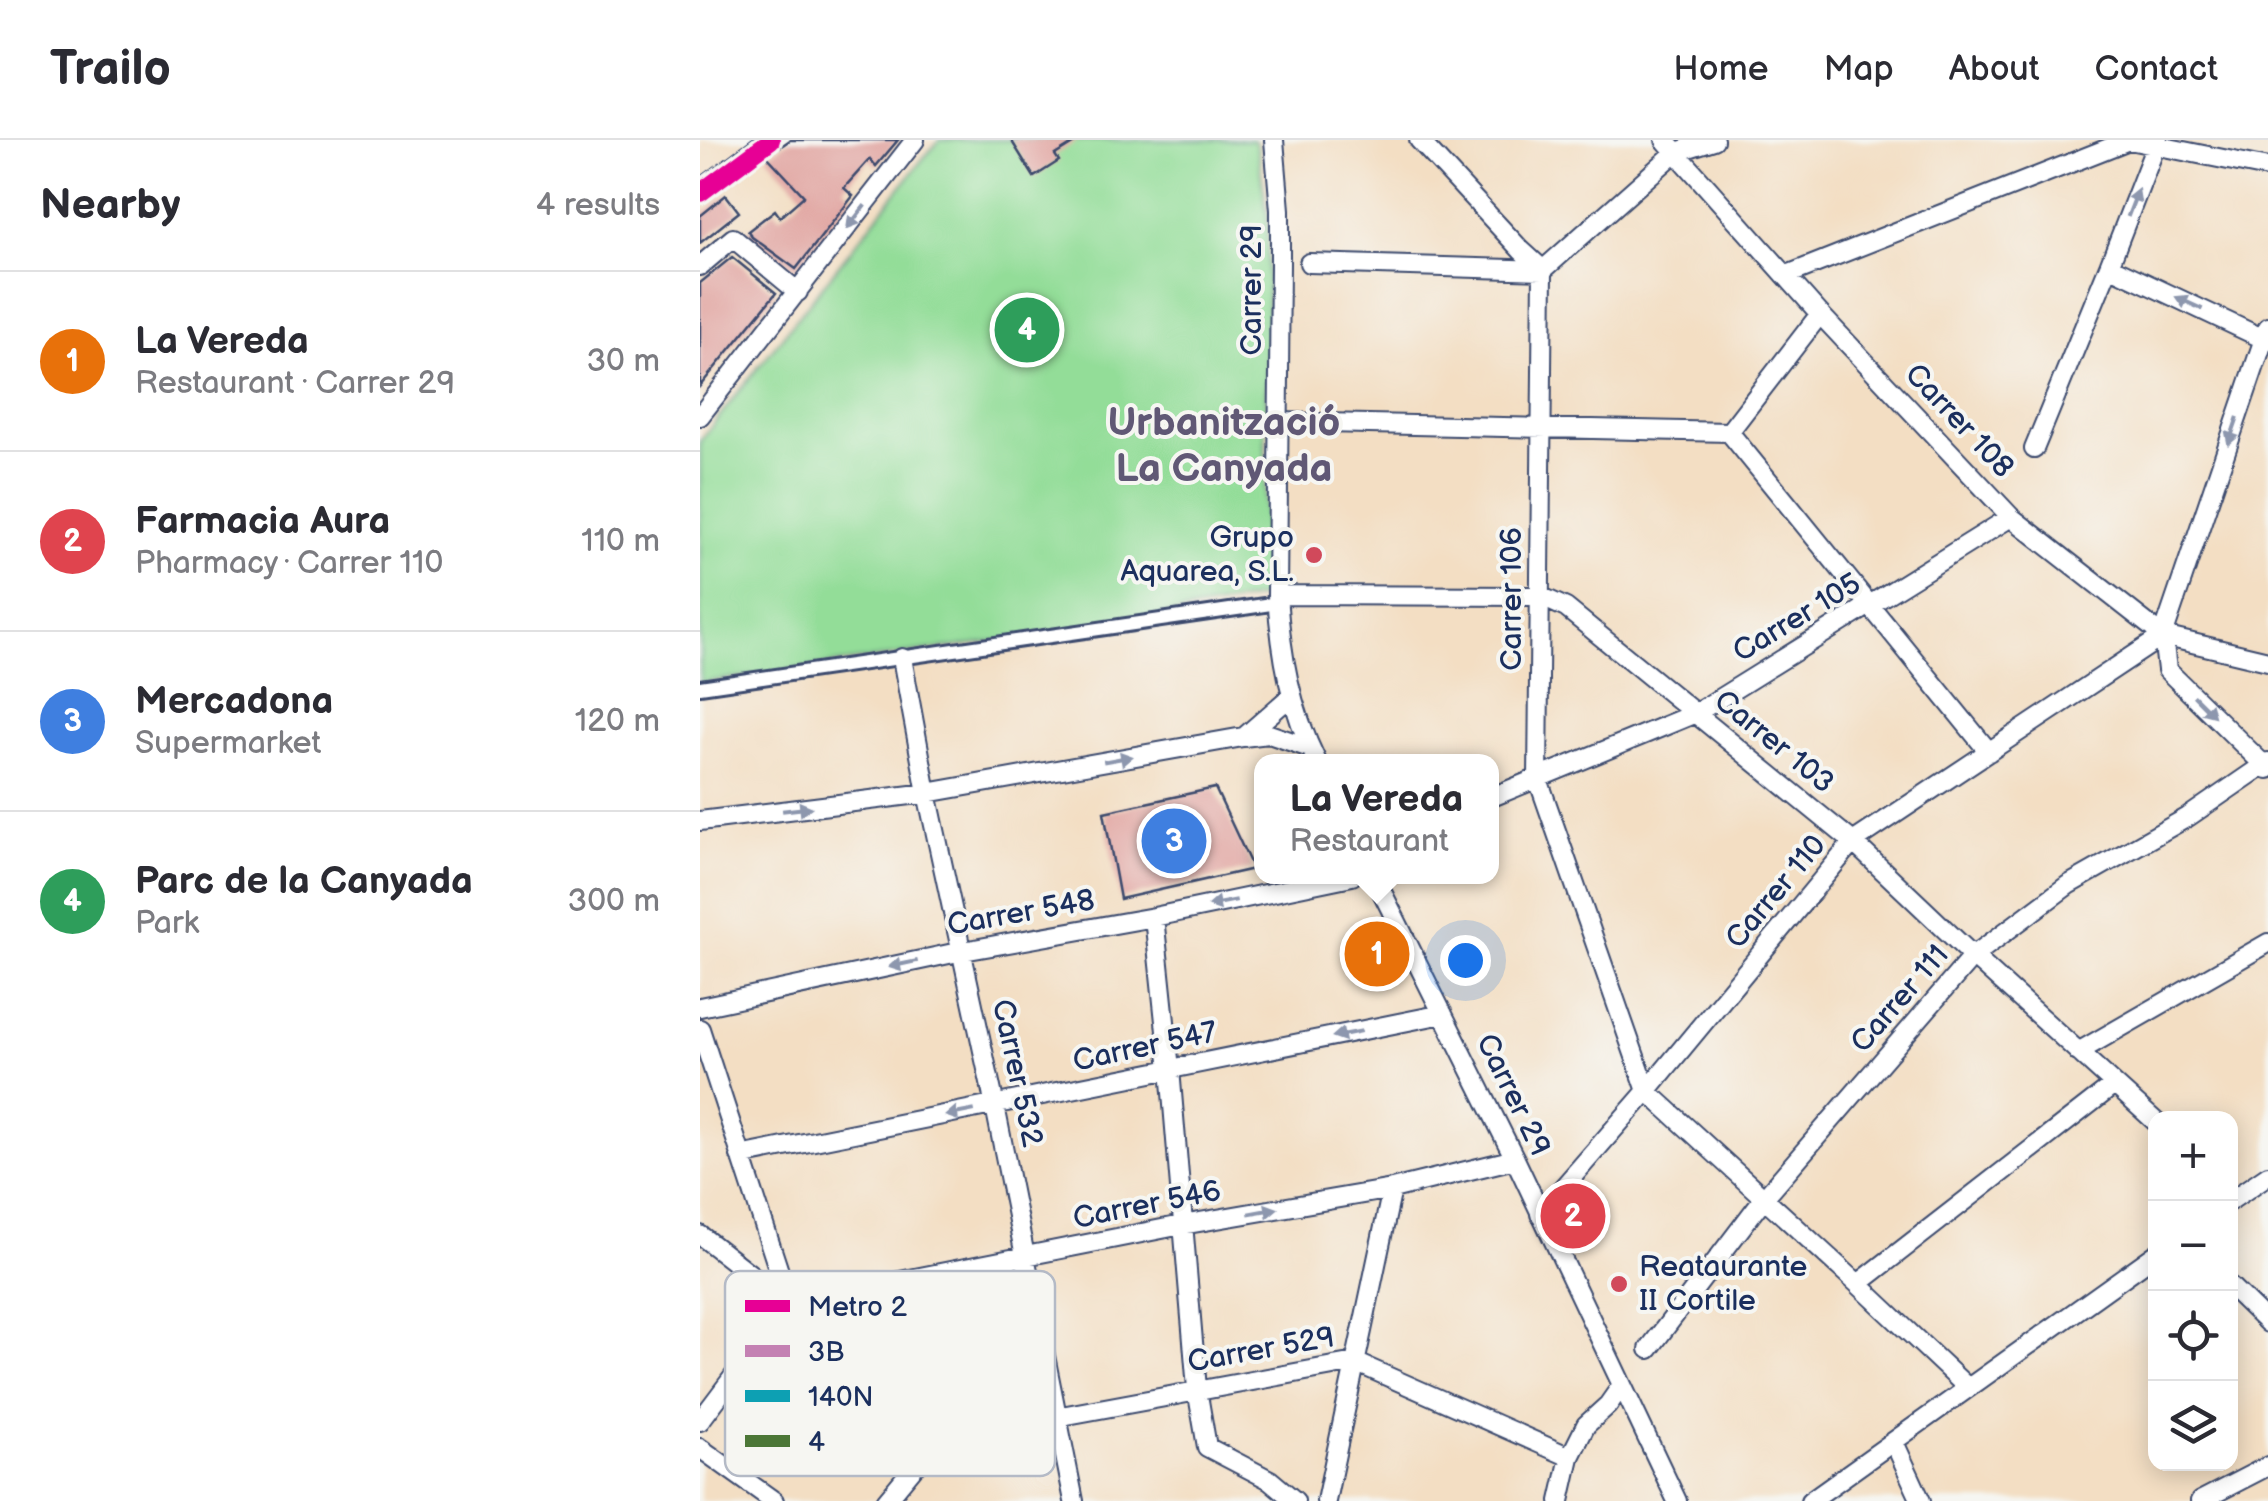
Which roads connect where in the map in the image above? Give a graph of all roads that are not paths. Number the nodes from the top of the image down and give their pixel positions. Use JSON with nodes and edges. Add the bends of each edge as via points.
{"nodes":[{"id":1,"x":916,"y":140,"type":"edge"},
{"id":2,"x":1419,"y":140,"type":"edge"},
{"id":3,"x":1714,"y":140,"type":"edge"},
{"id":4,"x":1273,"y":142,"type":"edge"},
{"id":5,"x":2157,"y":142,"type":"edge"},
{"id":6,"x":1670,"y":146,"type":"edge"},
{"id":7,"x":2268,"y":168,"type":"edge"},
{"id":8,"x":1308,"y":264,"type":"dead end"},
{"id":9,"x":700,"y":266,"type":"edge"},
{"id":10,"x":2110,"y":266,"type":"junction"},
{"id":11,"x":1543,"y":270,"type":"junction"},
{"id":12,"x":1787,"y":275,"type":"junction"},
{"id":13,"x":798,"y":292,"type":"junction"},
{"id":14,"x":1820,"y":314,"type":"junction"},
{"id":15,"x":2267,"y":335,"type":"edge"},
{"id":16,"x":700,"y":416,"type":"edge"},
{"id":17,"x":1279,"y":422,"type":"junction"},
{"id":18,"x":1540,"y":427,"type":"junction"},
{"id":19,"x":1729,"y":432,"type":"junction"},
{"id":20,"x":2034,"y":449,"type":"dead end"},
{"id":21,"x":2011,"y":517,"type":"junction"},
{"id":22,"x":1540,"y":596,"type":"junction"},
{"id":23,"x":1278,"y":599,"type":"junction"},
{"id":24,"x":1870,"y":606,"type":"junction"},
{"id":25,"x":2163,"y":636,"type":"junction"},
{"id":26,"x":902,"y":658,"type":"junction"},
{"id":27,"x":2268,"y":660,"type":"edge"},
{"id":28,"x":700,"y":686,"type":"edge"},
{"id":29,"x":1291,"y":696,"type":"junction"},
{"id":30,"x":1696,"y":713,"type":"junction"},
{"id":31,"x":1243,"y":737,"type":"junction"},
{"id":32,"x":1989,"y":752,"type":"junction"},
{"id":33,"x":1312,"y":754,"type":"edge"},
{"id":34,"x":1314,"y":754,"type":"edge"},
{"id":35,"x":2267,"y":766,"type":"edge"},
{"id":36,"x":1538,"y":778,"type":"junction"},
{"id":37,"x":928,"y":793,"type":"junction"},
{"id":38,"x":1499,"y":794,"type":"edge"},
{"id":39,"x":700,"y":821,"type":"edge"},
{"id":40,"x":1853,"y":842,"type":"junction"},
{"id":41,"x":1313,"y":884,"type":"edge"},
{"id":42,"x":1378,"y":884,"type":"edge"},
{"id":43,"x":1154,"y":917,"type":"junction"},
{"id":44,"x":2268,"y":943,"type":"edge"},
{"id":45,"x":964,"y":951,"type":"junction"},
{"id":46,"x":1973,"y":956,"type":"junction"},
{"id":47,"x":700,"y":1007,"type":"edge"},
{"id":48,"x":1443,"y":1014,"type":"junction"},
{"id":49,"x":700,"y":1030,"type":"edge"},
{"id":50,"x":2078,"y":1052,"type":"junction"},
{"id":51,"x":1170,"y":1070,"type":"junction"},
{"id":52,"x":2114,"y":1085,"type":"junction"},
{"id":53,"x":1646,"y":1091,"type":"junction"},
{"id":54,"x":995,"y":1106,"type":"junction"},
{"id":55,"x":2148,"y":1115,"type":"edge"},
{"id":56,"x":740,"y":1156,"type":"junction"},
{"id":57,"x":1515,"y":1159,"type":"junction"},
{"id":58,"x":2268,"y":1175,"type":"edge"},
{"id":59,"x":1392,"y":1189,"type":"junction"},
{"id":60,"x":2238,"y":1192,"type":"edge"},
{"id":61,"x":1762,"y":1199,"type":"junction"},
{"id":62,"x":1540,"y":1214,"type":"junction"},
{"id":63,"x":1182,"y":1225,"type":"junction"},
{"id":64,"x":700,"y":1235,"type":"edge"},
{"id":65,"x":1026,"y":1257,"type":"junction"},
{"id":66,"x":2148,"y":1260,"type":"edge"},
{"id":67,"x":747,"y":1271,"type":"edge"},
{"id":68,"x":778,"y":1271,"type":"edge"},
{"id":69,"x":954,"y":1271,"type":"edge"},
{"id":70,"x":1029,"y":1271,"type":"edge"},
{"id":71,"x":1858,"y":1284,"type":"junction"},
{"id":72,"x":2235,"y":1291,"type":"edge"},
{"id":73,"x":2268,"y":1323,"type":"edge"},
{"id":74,"x":1649,"y":1349,"type":"dead end"},
{"id":75,"x":1355,"y":1362,"type":"junction"},
{"id":76,"x":1622,"y":1385,"type":"junction"},
{"id":77,"x":725,"y":1387,"type":"edge"},
{"id":78,"x":1968,"y":1388,"type":"junction"},
{"id":79,"x":1197,"y":1389,"type":"junction"},
{"id":80,"x":1055,"y":1411,"type":"edge"},
{"id":81,"x":1056,"y":1416,"type":"junction"},
{"id":82,"x":700,"y":1420,"type":"edge"},
{"id":83,"x":1894,"y":1442,"type":"junction"},
{"id":84,"x":700,"y":1448,"type":"edge"},
{"id":85,"x":1570,"y":1457,"type":"junction"},
{"id":86,"x":725,"y":1466,"type":"edge"},
{"id":87,"x":2268,"y":1466,"type":"edge"},
{"id":88,"x":739,"y":1476,"type":"edge"},
{"id":89,"x":906,"y":1476,"type":"edge"},
{"id":90,"x":774,"y":1501,"type":"edge"},
{"id":91,"x":886,"y":1501,"type":"edge"},
{"id":92,"x":1074,"y":1501,"type":"edge"},
{"id":93,"x":1295,"y":1501,"type":"edge"},
{"id":94,"x":1326,"y":1501,"type":"edge"},
{"id":95,"x":1560,"y":1501,"type":"edge"},
{"id":96,"x":1677,"y":1501,"type":"edge"},
{"id":97,"x":1810,"y":1501,"type":"edge"},
{"id":98,"x":1921,"y":1501,"type":"edge"},
{"id":99,"x":2200,"y":1501,"type":"edge"}],
"edges":[{"from":1,"to":13,"type":"street","one_way":true},
{"from":2,"to":11,"type":"street"},
{"from":3,"to":6,"type":"street"},
{"from":4,"to":17,"type":"street","name":"Carrer 29","via":[[1280,210]]},
{"from":5,"to":7,"type":"street"},
{"from":10,"to":5,"type":"street","one_way":true},
{"from":5,"to":12,"type":"street","via":[[2129,140]]},
{"from":6,"to":11,"type":"street"},
{"from":6,"to":12,"type":"street","name":"Carrer 108"},
{"from":8,"to":11,"type":"street"},
{"from":9,"to":13,"type":"street","via":[[734,238]]},
{"from":15,"to":10,"type":"street","one_way":true},
{"from":10,"to":20,"type":"street"},
{"from":11,"to":18,"type":"street","name":"Carrer 106"},
{"from":12,"to":14,"type":"street","name":"Carrer 108"},
{"from":13,"to":16,"type":"street"},
{"from":14,"to":19,"type":"street"},
{"from":14,"to":21,"type":"street","name":"Carrer 108"},
{"from":15,"to":25,"type":"street","one_way":true},
{"from":17,"to":18,"type":"street"},
{"from":17,"to":23,"type":"street","name":"Carrer 29"},
{"from":18,"to":19,"type":"street"},
{"from":18,"to":22,"type":"street","name":"Carrer 106"},
{"from":19,"to":24,"type":"street"},
{"from":21,"to":24,"type":"street","name":"Carrer 105"},
{"from":21,"to":25,"type":"street","name":"Carrer 108"},
{"from":22,"to":23,"type":"street"},
{"from":22,"to":30,"type":"street","name":"Carrer 103","via":[[1566,608]]},
{"from":22,"to":36,"type":"street","name":"Carrer 106"},
{"from":23,"to":26,"type":"street"},
{"from":23,"to":29,"type":"street","name":"Carrer 29"},
{"from":24,"to":30,"type":"street","name":"Carrer 105"},
{"from":24,"to":32,"type":"street"},
{"from":25,"to":27,"type":"street","name":"Carrer 108"},
{"from":25,"to":32,"type":"street","name":"Carrer 110"},
{"from":25,"to":35,"type":"street","one_way":true,"via":[[2167,670]]},
{"from":26,"to":28,"type":"street"},
{"from":26,"to":37,"type":"street","name":"Carrer 532"},
{"from":29,"to":31,"type":"street"},
{"from":29,"to":34,"type":"street","name":"Carrer 29"},
{"from":30,"to":36,"type":"street","name":"Carrer 105"},
{"from":30,"to":40,"type":"street","name":"Carrer 103"},
{"from":31,"to":33,"type":"street","via":[[1269,734]]},
{"from":37,"to":31,"type":"street","one_way":true},
{"from":32,"to":40,"type":"street","name":"Carrer 110"},
{"from":35,"to":46,"type":"street","name":"Carrer 111","via":[[2068,885]]},
{"from":36,"to":38,"type":"street","name":"Carrer 105"},
{"from":36,"to":53,"type":"street","name":"Carrer 106"},
{"from":39,"to":37,"type":"street","one_way":true},
{"from":37,"to":45,"type":"street","name":"Carrer 532"},
{"from":40,"to":46,"type":"street","name":"Carrer 103"},
{"from":40,"to":53,"type":"street","name":"Carrer 110"},
{"from":41,"to":43,"type":"street","name":"Carrer 548","one_way":true},
{"from":42,"to":48,"type":"street","name":"Carrer 29"},
{"from":43,"to":45,"type":"street","name":"Carrer 548"},
{"from":43,"to":51,"type":"street"},
{"from":44,"to":50,"type":"street"},
{"from":45,"to":47,"type":"street","name":"Carrer 548","one_way":true},
{"from":45,"to":54,"type":"street","name":"Carrer 532"},
{"from":46,"to":50,"type":"street","name":"Carrer 103"},
{"from":46,"to":61,"type":"street","name":"Carrer 111"},
{"from":48,"to":51,"type":"street","name":"Carrer 547","one_way":true},
{"from":48,"to":57,"type":"street","name":"Carrer 29"},
{"from":49,"to":56,"type":"street"},
{"from":50,"to":52,"type":"street","name":"Carrer 103"},
{"from":51,"to":54,"type":"street","name":"Carrer 547"},
{"from":51,"to":63,"type":"street"},
{"from":52,"to":55,"type":"street","name":"Carrer 103"},
{"from":52,"to":71,"type":"street"},
{"from":53,"to":61,"type":"street"},
{"from":53,"to":62,"type":"street","name":"Carrer 110"},
{"from":54,"to":56,"type":"street","name":"Carrer 547","one_way":true},
{"from":54,"to":65,"type":"street","name":"Carrer 532"},
{"from":56,"to":68,"type":"street"},
{"from":57,"to":59,"type":"street","name":"Carrer 546"},
{"from":57,"to":62,"type":"street","name":"Carrer 29"},
{"from":58,"to":60,"type":"street"},
{"from":63,"to":59,"type":"street","name":"Carrer 546","one_way":true},
{"from":59,"to":75,"type":"street"},
{"from":61,"to":71,"type":"street"},
{"from":61,"to":74,"type":"street","name":"Carrer 111"},
{"from":62,"to":76,"type":"street","name":"Carrer 29"},
{"from":63,"to":65,"type":"street","name":"Carrer 546"},
{"from":63,"to":79,"type":"street"},
{"from":64,"to":67,"type":"street"},
{"from":65,"to":69,"type":"street","name":"Carrer 546"},
{"from":65,"to":70,"type":"street","name":"Carrer 532"},
{"from":66,"to":78,"type":"street"},
{"from":71,"to":78,"type":"street"},
{"from":72,"to":73,"type":"street"},
{"from":75,"to":79,"type":"street","name":"Carrer 529"},
{"from":75,"to":85,"type":"street","name":"Carrer 529"},
{"from":75,"to":94,"type":"street"},
{"from":76,"to":85,"type":"street","via":[[1586,1426]]},
{"from":76,"to":96,"type":"street","name":"Carrer 29"},
{"from":77,"to":82,"type":"street"},
{"from":78,"to":83,"type":"street"},
{"from":79,"to":81,"type":"street","name":"Carrer 529"},
{"from":79,"to":93,"type":"street","via":[[1207,1446]]},
{"from":80,"to":81,"type":"street","name":"Carrer 532"},
{"from":81,"to":92,"type":"street","name":"Carrer 532"},
{"from":83,"to":97,"type":"street"},
{"from":83,"to":98,"type":"street"},
{"from":84,"to":86,"type":"street"},
{"from":85,"to":95,"type":"street"},
{"from":87,"to":99,"type":"street"},
{"from":88,"to":90,"type":"street"},
{"from":89,"to":91,"type":"street"}]}
